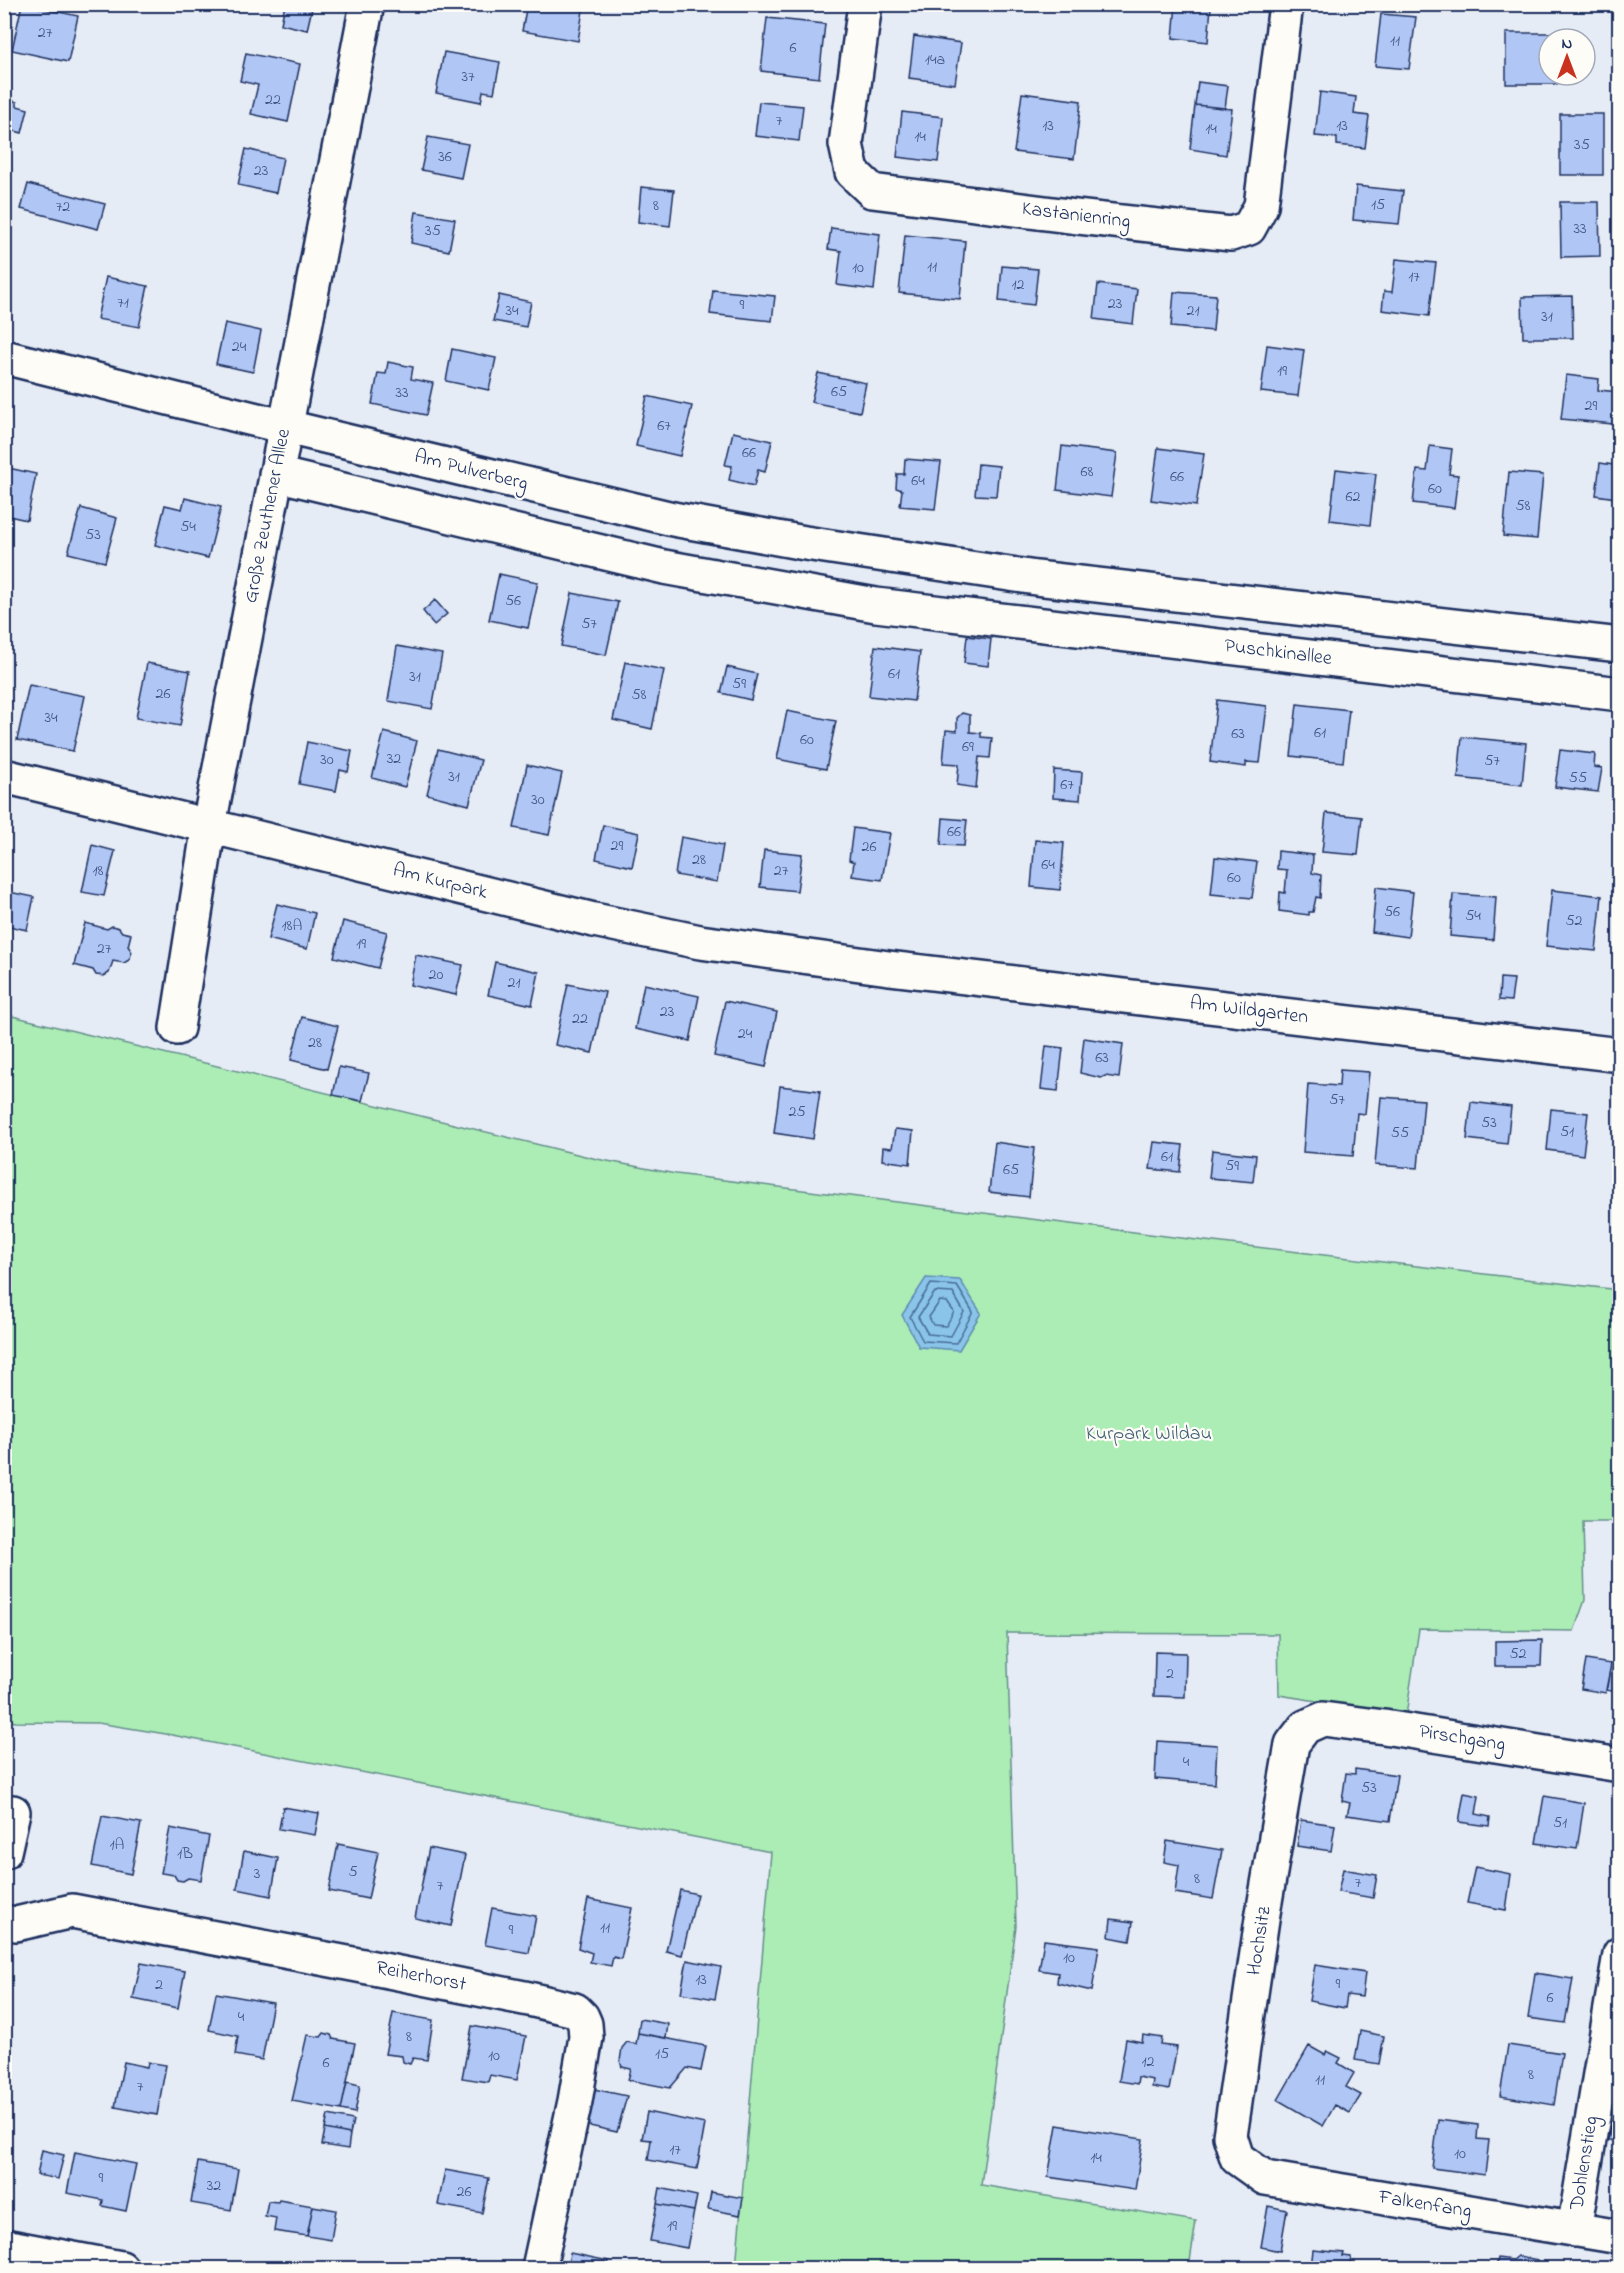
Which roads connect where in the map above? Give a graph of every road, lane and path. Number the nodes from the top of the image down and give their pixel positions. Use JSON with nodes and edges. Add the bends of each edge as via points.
{"nodes":[{"id":1,"x":367,"y":4,"type":"edge"},
{"id":2,"x":865,"y":4,"type":"edge"},
{"id":3,"x":1286,"y":4,"type":"edge"},
{"id":4,"x":4,"y":357,"type":"edge"},
{"id":5,"x":286,"y":426,"type":"junction"},
{"id":6,"x":276,"y":474,"type":"junction"},
{"id":7,"x":1620,"y":645,"type":"edge"},
{"id":8,"x":1620,"y":694,"type":"edge"},
{"id":9,"x":4,"y":776,"type":"edge"},
{"id":10,"x":209,"y":825,"type":"junction"},
{"id":11,"x":879,"y":967,"type":"joint"},
{"id":12,"x":177,"y":1028,"type":"dead end"},
{"id":13,"x":1620,"y":1055,"type":"edge"},
{"id":14,"x":1305,"y":1727,"type":"joint"},
{"id":15,"x":1620,"y":1765,"type":"edge"},
{"id":16,"x":13,"y":1812,"type":"dead end"},
{"id":17,"x":4,"y":1852,"type":"edge"},
{"id":18,"x":4,"y":1922,"type":"edge"},
{"id":19,"x":1620,"y":1954,"type":"edge"},
{"id":20,"x":1237,"y":2158,"type":"joint"},
{"id":21,"x":1574,"y":2230,"type":"junction"},
{"id":22,"x":1620,"y":2237,"type":"edge"},
{"id":23,"x":4,"y":2246,"type":"edge"},
{"id":24,"x":121,"y":2268,"type":"edge"},
{"id":25,"x":539,"y":2268,"type":"edge"}],
"edges":[{"from":1,"to":5,"type":"street","name":"Große Zeuthener Allee"},
{"from":2,"to":3,"type":"street","name":"Kastanienring","via":[[846,144],[852,172],[872,191],[1231,234],[1249,228],[1261,206]]},
{"from":4,"to":5,"type":"street","name":"Am Pulverberg"},
{"from":5,"to":6,"type":"street","name":"Große Zeuthener Allee"},
{"from":5,"to":7,"type":"street","name":"Am Pulverberg","via":[[673,519],[805,543],[1036,578]]},
{"from":6,"to":8,"type":"street","name":"Puschkinallee","via":[[664,567],[842,599]]},
{"from":6,"to":10,"type":"street","name":"Große Zeuthener Allee"},
{"from":9,"to":10,"type":"street","name":"Am Kurpark"},
{"from":10,"to":11,"type":"street","name":"Am Kurpark","via":[[622,926],[721,945]]},
{"from":10,"to":12,"type":"street","name":"Große Zeuthener Allee"},
{"from":11,"to":13,"type":"street","name":"Am Wildgarten"},
{"from":14,"to":15,"type":"street","name":"Pirschgang","via":[[1323,1719]]},
{"from":14,"to":20,"type":"street","name":"Hochsitz","via":[[1292,1744],[1262,1919],[1230,2136]]},
{"from":16,"to":17,"type":"street"},
{"from":18,"to":25,"type":"street","name":"Reiherhorst","via":[[16,1924],[72,1911],[575,2010],[585,2024],[586,2037]]},
{"from":19,"to":21,"type":"street","name":"Dohlenstieg"},
{"from":20,"to":21,"type":"street","name":"Falkenfang","via":[[1264,2178]]},
{"from":21,"to":22,"type":"street","name":"Falkenfang"},
{"from":23,"to":24,"type":"street"}]}
